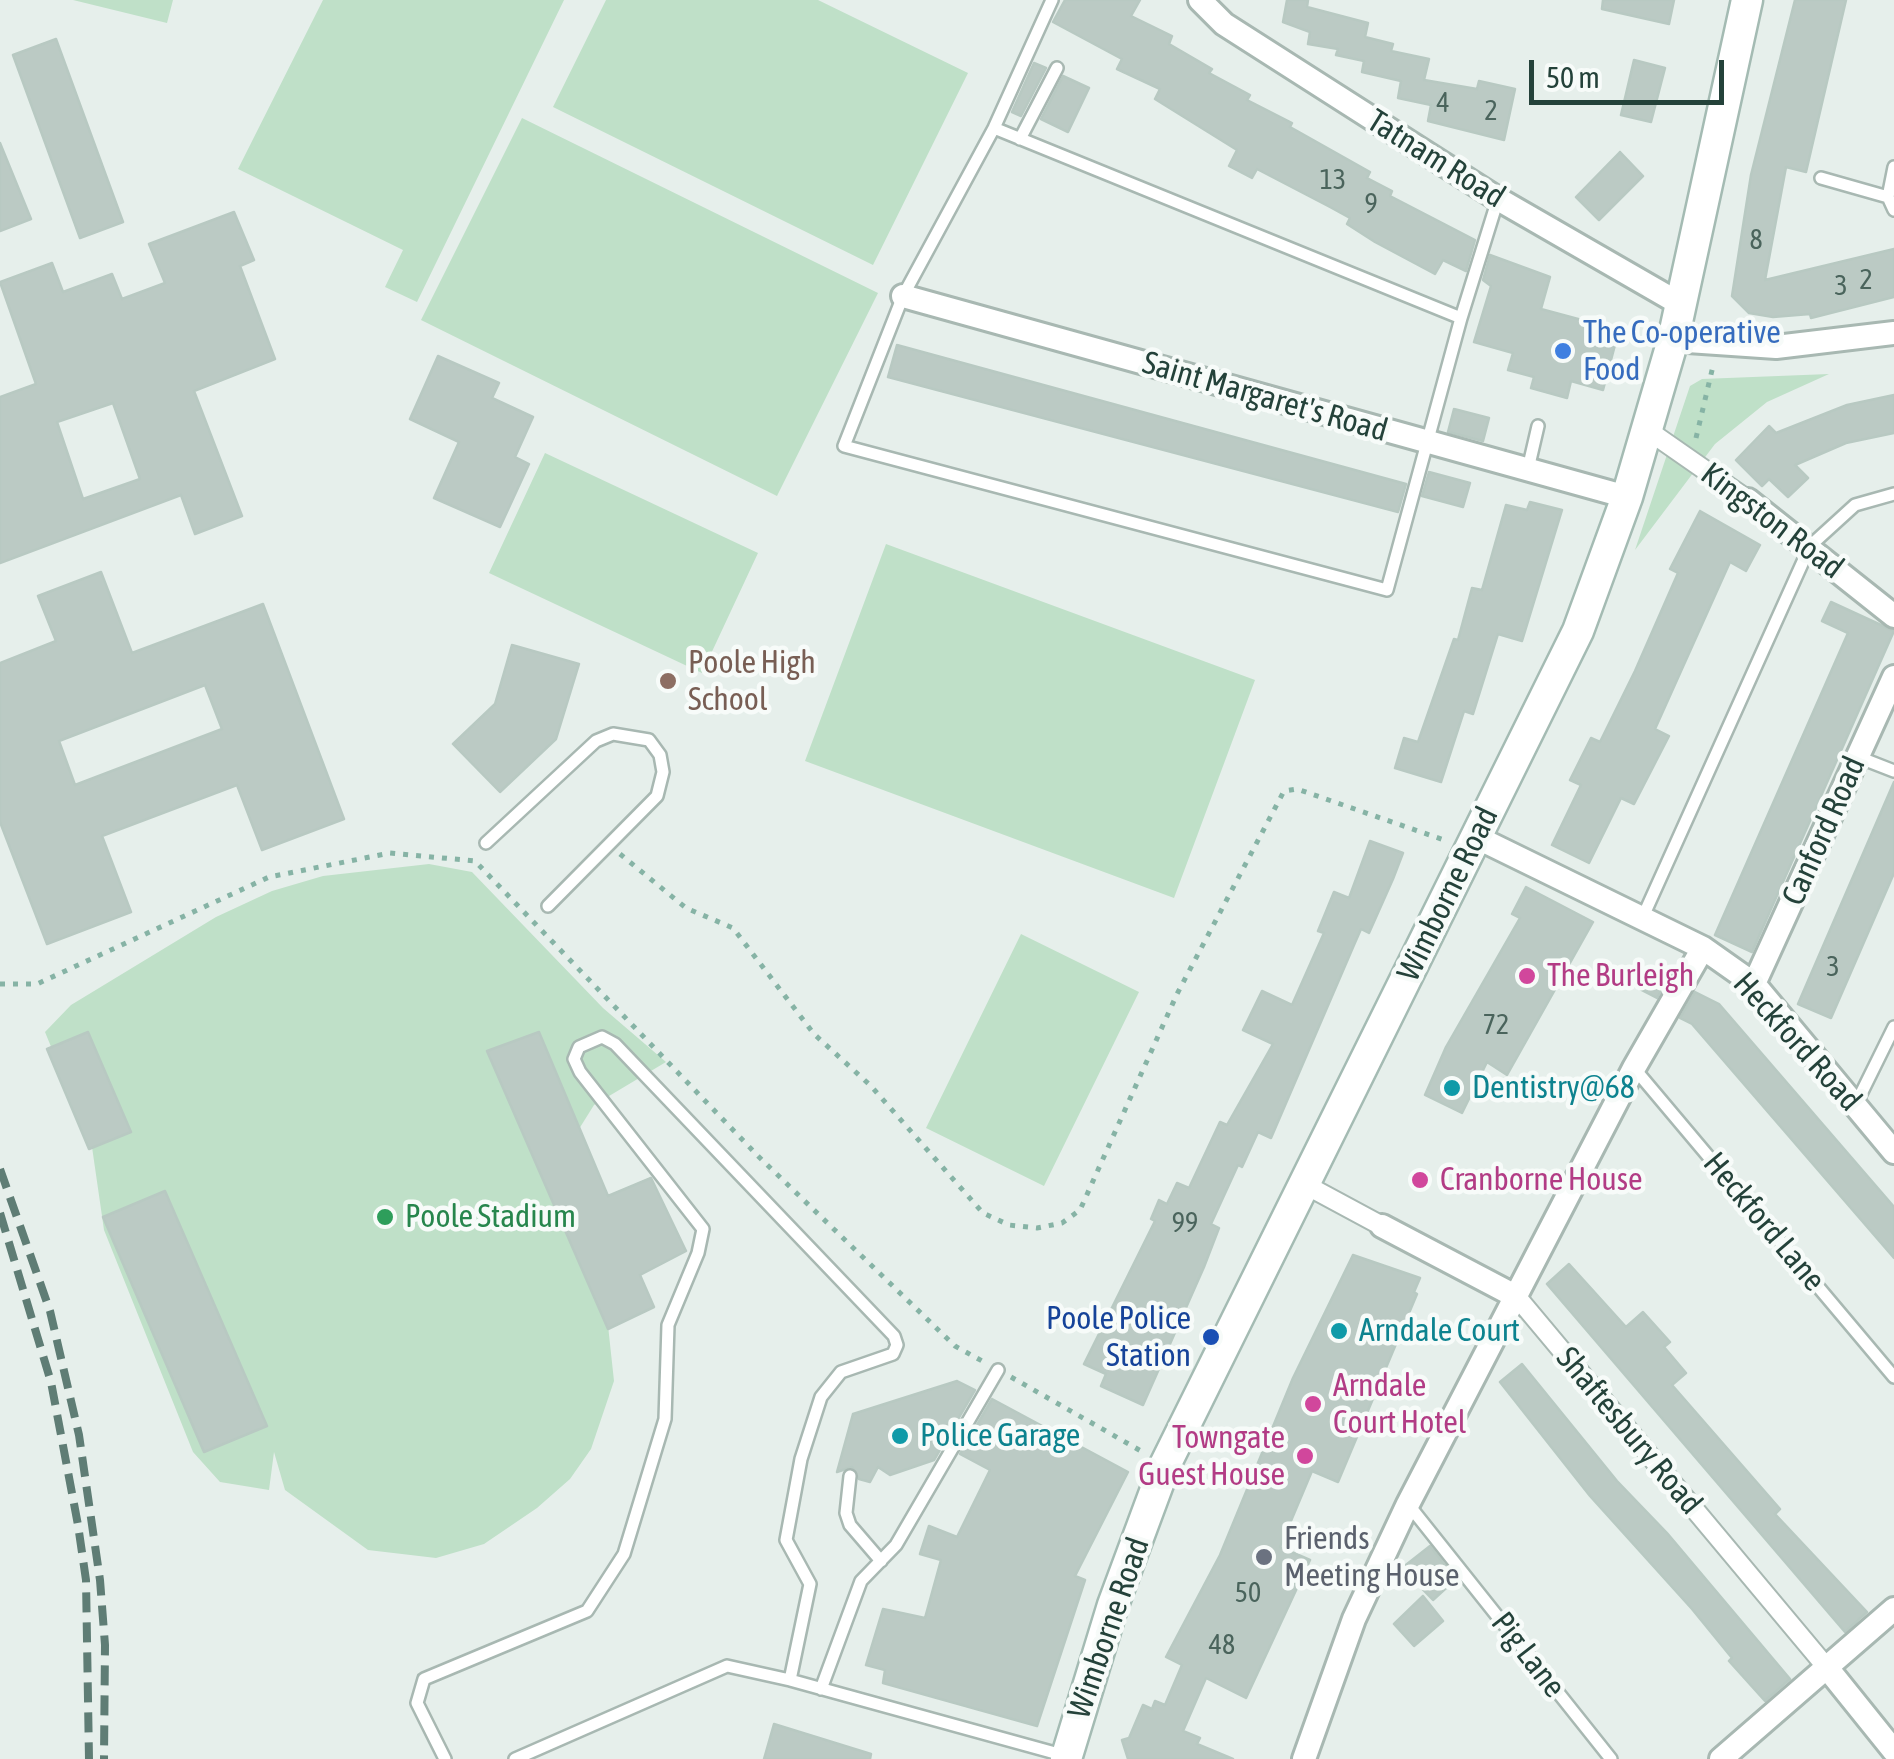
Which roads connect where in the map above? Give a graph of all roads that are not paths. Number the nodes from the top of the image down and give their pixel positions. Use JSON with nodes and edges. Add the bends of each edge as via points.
{"nodes":[{"id":1,"x":1052,"y":0,"type":"edge"},
{"id":2,"x":1200,"y":0,"type":"edge"},
{"id":3,"x":1747,"y":0,"type":"edge"},
{"id":4,"x":1057,"y":68,"type":"dead end"},
{"id":5,"x":994,"y":128,"type":"junction"},
{"id":6,"x":1020,"y":139,"type":"junction"},
{"id":7,"x":1894,"y":167,"type":"edge"},
{"id":8,"x":1820,"y":178,"type":"dead end"},
{"id":9,"x":1888,"y":196,"type":"junction"},
{"id":10,"x":1498,"y":199,"type":"junction"},
{"id":11,"x":1894,"y":210,"type":"edge"},
{"id":12,"x":903,"y":296,"type":"junction"},
{"id":13,"x":1682,"y":305,"type":"junction"},
{"id":14,"x":1461,"y":318,"type":"junction"},
{"id":15,"x":1894,"y":333,"type":"edge"},
{"id":16,"x":1673,"y":340,"type":"junction"},
{"id":17,"x":1538,"y":426,"type":"dead end"},
{"id":18,"x":1646,"y":429,"type":"junction"},
{"id":19,"x":1427,"y":442,"type":"junction"},
{"id":20,"x":1528,"y":470,"type":"junction"},
{"id":21,"x":1894,"y":494,"type":"edge"},
{"id":22,"x":1627,"y":496,"type":"junction"},
{"id":23,"x":1748,"y":500,"type":"joint"},
{"id":24,"x":1810,"y":546,"type":"junction"},
{"id":25,"x":1894,"y":616,"type":"edge"},
{"id":26,"x":1894,"y":677,"type":"edge"},
{"id":27,"x":1858,"y":757,"type":"junction"},
{"id":28,"x":1894,"y":770,"type":"edge"},
{"id":29,"x":486,"y":843,"type":"dead end"},
{"id":30,"x":1473,"y":843,"type":"junction"},
{"id":31,"x":548,"y":906,"type":"dead end"},
{"id":32,"x":1641,"y":921,"type":"junction"},
{"id":33,"x":1703,"y":948,"type":"junction"},
{"id":34,"x":1754,"y":984,"type":"junction"},
{"id":35,"x":1894,"y":1027,"type":"edge"},
{"id":36,"x":1634,"y":1068,"type":"junction"},
{"id":37,"x":1855,"y":1106,"type":"junction"},
{"id":38,"x":1894,"y":1152,"type":"edge"},
{"id":39,"x":1304,"y":1184,"type":"junction"},
{"id":40,"x":1382,"y":1226,"type":"joint"},
{"id":41,"x":1517,"y":1297,"type":"junction"},
{"id":42,"x":998,"y":1370,"type":"dead end"},
{"id":43,"x":1894,"y":1377,"type":"edge"},
{"id":44,"x":850,"y":1476,"type":"dead end"},
{"id":45,"x":1408,"y":1504,"type":"junction"},
{"id":46,"x":881,"y":1560,"type":"junction"},
{"id":47,"x":1894,"y":1609,"type":"edge"},
{"id":48,"x":1828,"y":1669,"type":"junction"},
{"id":49,"x":790,"y":1680,"type":"junction"},
{"id":50,"x":820,"y":1689,"type":"junction"},
{"id":51,"x":1894,"y":1751,"type":"edge"},
{"id":52,"x":1066,"y":1758,"type":"edge"},
{"id":53,"x":445,"y":1759,"type":"edge"},
{"id":54,"x":515,"y":1759,"type":"edge"},
{"id":55,"x":1304,"y":1759,"type":"edge"},
{"id":56,"x":1611,"y":1759,"type":"edge"},
{"id":57,"x":1722,"y":1759,"type":"edge"}],
"edges":[{"from":1,"to":5,"type":"lane"},
{"from":2,"to":10,"type":"street","name":"Tatnam Road","via":[[1224,24]]},
{"from":3,"to":13,"type":"main road","name":"Wimborne Road"},
{"from":4,"to":6,"type":"lane"},
{"from":5,"to":6,"type":"lane"},
{"from":5,"to":12,"type":"lane"},
{"from":6,"to":14,"type":"lane"},
{"from":7,"to":9,"type":"lane"},
{"from":8,"to":9,"type":"lane"},
{"from":9,"to":11,"type":"lane"},
{"from":10,"to":13,"type":"street","name":"Tatnam Road"},
{"from":10,"to":14,"type":"lane"},
{"from":12,"to":19,"type":"street","name":"Saint Margaret's Road"},
{"from":12,"to":19,"type":"lane","via":[[844,446],[1387,590]]},
{"from":13,"to":16,"type":"main road","name":"Wimborne Road"},
{"from":14,"to":19,"type":"lane"},
{"from":15,"to":16,"type":"street","via":[[1776,346]]},
{"from":16,"to":18,"type":"main road","name":"Wimborne Road"},
{"from":17,"to":20,"type":"lane"},
{"from":18,"to":22,"type":"main road","name":"Wimborne Road"},
{"from":18,"to":23,"type":"street","name":"Kingston Road"},
{"from":19,"to":20,"type":"street","name":"Saint Margaret's Road"},
{"from":20,"to":22,"type":"street","name":"Saint Margaret's Road"},
{"from":21,"to":24,"type":"lane","via":[[1856,505]]},
{"from":22,"to":30,"type":"main road","name":"Wimborne Road","via":[[1578,631]]},
{"from":23,"to":24,"type":"street","name":"Kingston Road"},
{"from":24,"to":25,"type":"street","name":"Kingston Road"},
{"from":24,"to":32,"type":"lane"},
{"from":26,"to":27,"type":"street","name":"Canford Road"},
{"from":27,"to":28,"type":"lane"},
{"from":27,"to":34,"type":"street","name":"Canford Road"},
{"from":29,"to":31,"type":"lane","via":[[596,741],[613,734],[649,740],[663,772],[657,796]]},
{"from":30,"to":32,"type":"street","name":"Heckford Road"},
{"from":30,"to":39,"type":"main road","name":"Wimborne Road"},
{"from":32,"to":33,"type":"street","name":"Heckford Road"},
{"from":33,"to":34,"type":"street","name":"Heckford Road"},
{"from":33,"to":36,"type":"street"},
{"from":34,"to":37,"type":"street","name":"Heckford Road"},
{"from":35,"to":37,"type":"lane"},
{"from":36,"to":41,"type":"street"},
{"from":36,"to":43,"type":"lane","name":"Heckford Lane"},
{"from":37,"to":38,"type":"street","name":"Heckford Road"},
{"from":39,"to":40,"type":"street","name":"Shaftesbury Road"},
{"from":39,"to":52,"type":"main road","name":"Wimborne Road","via":[[1166,1465],[1112,1605]]},
{"from":40,"to":41,"type":"street","name":"Shaftesbury Road"},
{"from":41,"to":45,"type":"street"},
{"from":41,"to":48,"type":"street","name":"Shaftesbury Road"},
{"from":42,"to":46,"type":"lane"},
{"from":44,"to":46,"type":"lane","via":[[850,1525]]},
{"from":45,"to":55,"type":"street","via":[[1354,1619]]},
{"from":45,"to":56,"type":"lane","name":"Pig Lane"},
{"from":46,"to":50,"type":"lane","via":[[861,1581]]},
{"from":47,"to":48,"type":"street"},
{"from":48,"to":51,"type":"street","name":"Shaftesbury Road"},
{"from":48,"to":57,"type":"street"},
{"from":49,"to":50,"type":"lane"},
{"from":49,"to":53,"type":"lane","via":[[810,1584],[786,1540],[801,1459],[821,1398],[841,1372],[893,1354],[897,1345],[615,1044],[589,1039],[574,1059],[580,1072],[703,1229],[668,1325],[664,1419],[624,1554],[587,1611],[424,1679],[417,1703]]},
{"from":49,"to":54,"type":"lane","via":[[728,1666]]},
{"from":50,"to":52,"type":"lane"}]}
